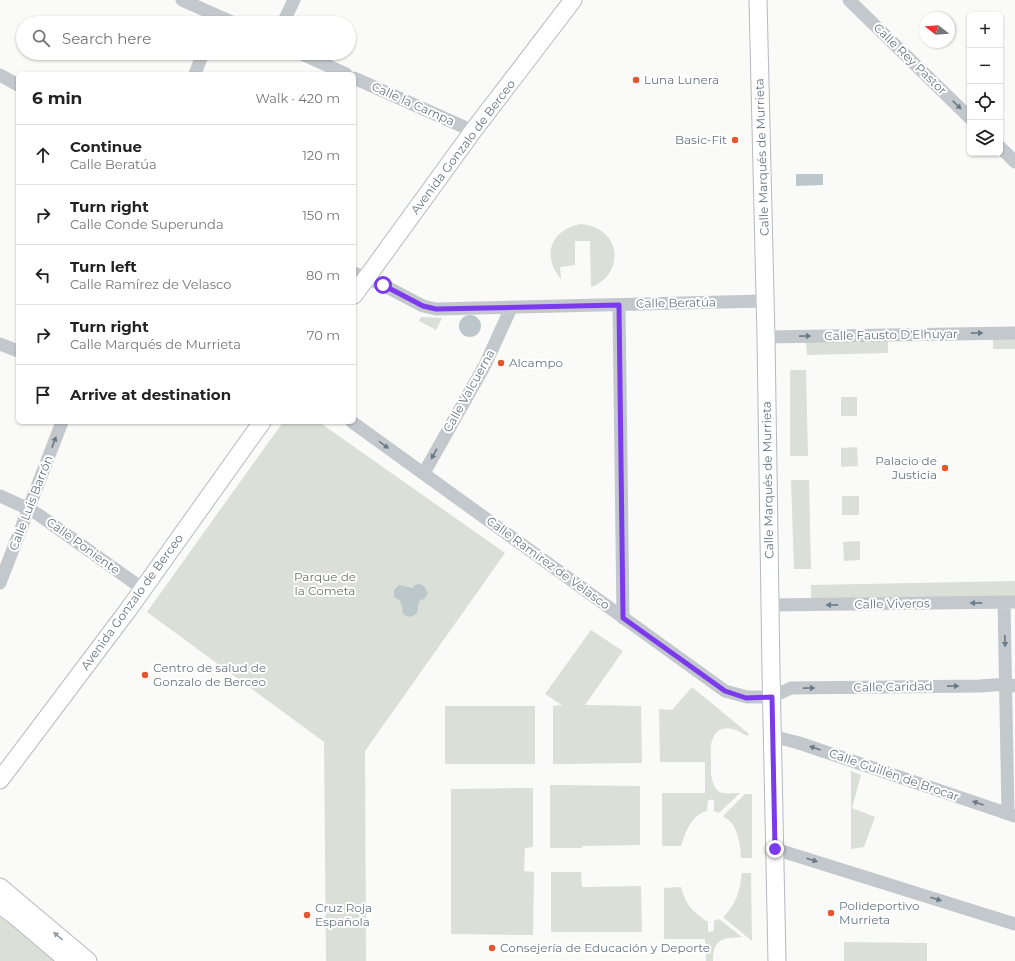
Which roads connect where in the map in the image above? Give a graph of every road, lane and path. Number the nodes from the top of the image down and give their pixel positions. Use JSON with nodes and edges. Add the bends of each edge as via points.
{"nodes":[{"id":1,"x":182,"y":0,"type":"edge"},
{"id":2,"x":294,"y":0,"type":"edge"},
{"id":3,"x":573,"y":0,"type":"edge"},
{"id":4,"x":758,"y":0,"type":"edge"},
{"id":5,"x":849,"y":0,"type":"edge"},
{"id":6,"x":211,"y":16,"type":"edge"},
{"id":7,"x":287,"y":16,"type":"edge"},
{"id":8,"x":200,"y":60,"type":"edge"},
{"id":9,"x":315,"y":60,"type":"edge"},
{"id":10,"x":196,"y":72,"type":"edge"},
{"id":11,"x":342,"y":72,"type":"edge"},
{"id":12,"x":0,"y":75,"type":"edge"},
{"id":13,"x":356,"y":79,"type":"edge"},
{"id":14,"x":16,"y":84,"type":"edge"},
{"id":15,"x":967,"y":115,"type":"edge"},
{"id":16,"x":473,"y":131,"type":"junction"},
{"id":17,"x":1003,"y":150,"type":"edge"},
{"id":18,"x":1015,"y":162,"type":"edge"},
{"id":19,"x":360,"y":275,"type":"edge"},
{"id":20,"x":356,"y":288,"type":"edge"},
{"id":21,"x":765,"y":301,"type":"junction"},
{"id":22,"x":619,"y":305,"type":"junction"},
{"id":23,"x":511,"y":308,"type":"junction"},
{"id":24,"x":1015,"y":333,"type":"edge"},
{"id":25,"x":766,"y":337,"type":"junction"},
{"id":26,"x":0,"y":344,"type":"edge"},
{"id":27,"x":16,"y":350,"type":"edge"},
{"id":28,"x":61,"y":424,"type":"edge"},
{"id":29,"x":261,"y":424,"type":"edge"},
{"id":30,"x":355,"y":424,"type":"edge"},
{"id":31,"x":424,"y":473,"type":"junction"},
{"id":32,"x":0,"y":496,"type":"edge"},
{"id":33,"x":29,"y":509,"type":"junction"},
{"id":34,"x":0,"y":583,"type":"edge"},
{"id":35,"x":143,"y":589,"type":"junction"},
{"id":36,"x":1010,"y":602,"type":"edge"},
{"id":37,"x":770,"y":605,"type":"junction"},
{"id":38,"x":623,"y":618,"type":"junction"},
{"id":39,"x":1011,"y":685,"type":"edge"},
{"id":40,"x":772,"y":697,"type":"junction"},
{"id":41,"x":772,"y":736,"type":"junction"},
{"id":42,"x":0,"y":780,"type":"edge"},
{"id":43,"x":1012,"y":815,"type":"edge"},
{"id":44,"x":775,"y":849,"type":"junction"},
{"id":45,"x":0,"y":887,"type":"edge"},
{"id":46,"x":0,"y":905,"type":"edge"},
{"id":47,"x":1015,"y":924,"type":"edge"},
{"id":48,"x":68,"y":961,"type":"edge"},
{"id":49,"x":88,"y":961,"type":"edge"},
{"id":50,"x":778,"y":961,"type":"edge"}],
"edges":[{"from":1,"to":6,"type":"street"},
{"from":2,"to":7,"type":"street"},
{"from":3,"to":16,"type":"main road","name":"Avenida Gonzalo de Berceo"},
{"from":4,"to":21,"type":"main road","name":"Calle Marqués de Murrieta"},
{"from":5,"to":15,"type":"street","name":"Calle Rey Pastor","one_way":true},
{"from":8,"to":10,"type":"street"},
{"from":9,"to":11,"type":"street"},
{"from":12,"to":14,"type":"street"},
{"from":13,"to":16,"type":"street","name":"Calle la Campa"},
{"from":16,"to":19,"type":"main road","name":"Avenida Gonzalo de Berceo"},
{"from":17,"to":18,"type":"street"},
{"from":19,"to":20,"type":"main road","name":"Avenida Gonzalo de Berceo"},
{"from":19,"to":23,"type":"street","name":"Calle Beratúa","via":[[423,306],[436,309]]},
{"from":21,"to":22,"type":"street","name":"Calle Beratúa"},
{"from":21,"to":25,"type":"main road","name":"Calle Marqués de Murrieta"},
{"from":22,"to":23,"type":"street","name":"Calle Beratúa"},
{"from":22,"to":38,"type":"street"},
{"from":23,"to":31,"type":"street","name":"Calle Valcuerna","one_way":true,"via":[[485,365]]},
{"from":25,"to":24,"type":"street","name":"Calle Fausto D'Elhuyar","one_way":true},
{"from":25,"to":37,"type":"main road","name":"Calle Marqués de Murrieta"},
{"from":26,"to":27,"type":"street"},
{"from":33,"to":28,"type":"street","name":"Calle Luis Barrón","one_way":true},
{"from":29,"to":35,"type":"main road","name":"Avenida Gonzalo de Berceo"},
{"from":30,"to":31,"type":"street","name":"Calle Ramírez de Velasco","one_way":true},
{"from":31,"to":38,"type":"street","name":"Calle Ramírez de Velasco"},
{"from":32,"to":33,"type":"street","name":"Calle Poniente"},
{"from":33,"to":34,"type":"street","name":"Calle Luis Barrón"},
{"from":33,"to":35,"type":"street","name":"Calle Poniente"},
{"from":35,"to":42,"type":"main road","name":"Avenida Gonzalo de Berceo"},
{"from":36,"to":37,"type":"street","name":"Calle Viveros","one_way":true},
{"from":36,"to":39,"type":"street","one_way":true,"via":[[1004,624]]},
{"from":37,"to":40,"type":"main road","name":"Calle Marqués de Murrieta"},
{"from":38,"to":40,"type":"street","name":"Calle Ramírez de Velasco","via":[[725,691],[746,698]]},
{"from":40,"to":39,"type":"street","name":"Calle Caridad","one_way":true,"via":[[791,688]]},
{"from":39,"to":43,"type":"street"},
{"from":40,"to":41,"type":"main road","name":"Calle Marqués de Murrieta"},
{"from":43,"to":41,"type":"street","name":"Calle Guillén de Brocar","one_way":true},
{"from":41,"to":44,"type":"main road","name":"Calle Marqués de Murrieta"},
{"from":44,"to":47,"type":"street","one_way":true},
{"from":44,"to":50,"type":"main road","name":"Calle Marqués de Murrieta"},
{"from":49,"to":45,"type":"main road","one_way":true},
{"from":46,"to":48,"type":"main road"}]}
